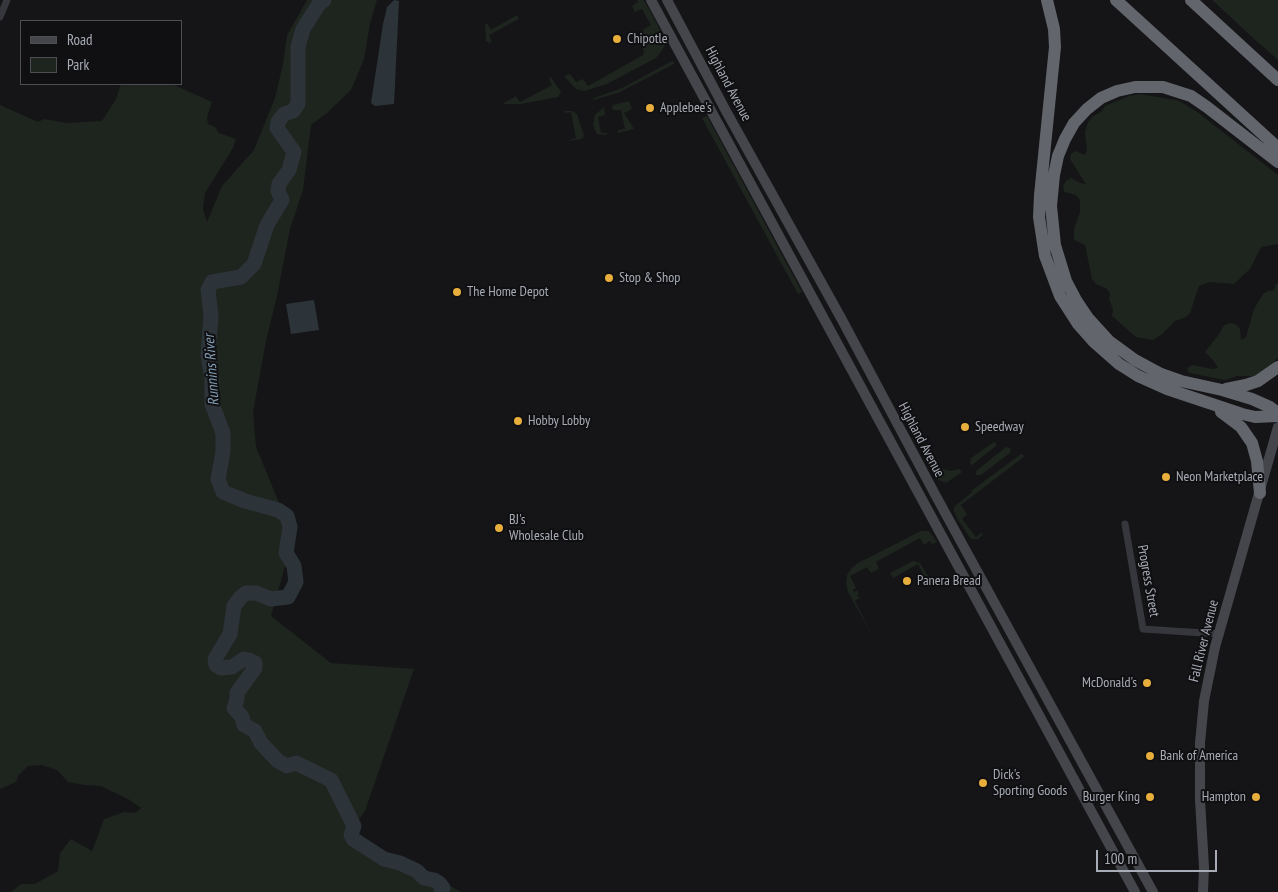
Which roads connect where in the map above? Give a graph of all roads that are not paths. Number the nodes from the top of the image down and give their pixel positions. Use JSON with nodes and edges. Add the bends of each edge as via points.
{"nodes":[{"id":1,"x":8,"y":0,"type":"edge"},
{"id":2,"x":651,"y":0,"type":"edge"},
{"id":3,"x":667,"y":0,"type":"edge"},
{"id":4,"x":1048,"y":0,"type":"edge"},
{"id":5,"x":1116,"y":0,"type":"edge"},
{"id":6,"x":1191,"y":0,"type":"edge"},
{"id":7,"x":0,"y":17,"type":"edge"},
{"id":8,"x":1278,"y":80,"type":"edge"},
{"id":9,"x":1278,"y":148,"type":"edge"},
{"id":10,"x":1278,"y":162,"type":"edge"},
{"id":11,"x":1278,"y":368,"type":"edge"},
{"id":12,"x":1222,"y":390,"type":"junction"},
{"id":13,"x":1187,"y":396,"type":"junction"},
{"id":14,"x":1278,"y":414,"type":"edge"},
{"id":15,"x":1278,"y":427,"type":"edge"},
{"id":16,"x":1260,"y":493,"type":"junction"},
{"id":17,"x":1125,"y":524,"type":"dead end"},
{"id":18,"x":1218,"y":634,"type":"junction"},
{"id":19,"x":1204,"y":867,"type":"junction"},
{"id":20,"x":1135,"y":892,"type":"edge"},
{"id":21,"x":1153,"y":892,"type":"edge"},
{"id":22,"x":1203,"y":892,"type":"edge"},
{"id":23,"x":1211,"y":892,"type":"edge"}],
"edges":[{"from":1,"to":7,"type":"street"},
{"from":2,"to":20,"type":"main road","name":"Highland Avenue"},
{"from":3,"to":21,"type":"main road","name":"Highland Avenue"},
{"from":4,"to":13,"type":"highway","via":[[1055,47],[1039,206],[1043,246],[1051,275],[1072,315],[1102,350],[1138,376]]},
{"from":5,"to":9,"type":"highway"},
{"from":6,"to":8,"type":"highway"},
{"from":10,"to":12,"type":"highway","via":[[1191,96],[1173,89],[1145,86],[1109,94],[1087,109],[1069,130],[1056,165],[1051,206],[1055,245],[1068,285],[1088,318],[1109,341],[1144,366],[1181,381]]},
{"from":11,"to":12,"type":"highway","via":[[1258,381]]},
{"from":12,"to":14,"type":"highway","via":[[1258,401]]},
{"from":13,"to":14,"type":"highway","via":[[1255,417]]},
{"from":13,"to":16,"type":"highway","via":[[1223,413],[1246,433],[1256,455]]},
{"from":15,"to":16,"type":"main road","name":"Fall River Avenue"},
{"from":16,"to":18,"type":"main road","name":"Fall River Avenue"},
{"from":17,"to":18,"type":"street","name":"Progress Street","via":[[1143,628]]},
{"from":18,"to":19,"type":"main road","name":"Fall River Avenue","via":[[1204,701],[1200,743]]},
{"from":19,"to":22,"type":"main road","name":"Fall River Avenue"},
{"from":19,"to":23,"type":"main road","name":"Fall River Avenue"}]}
